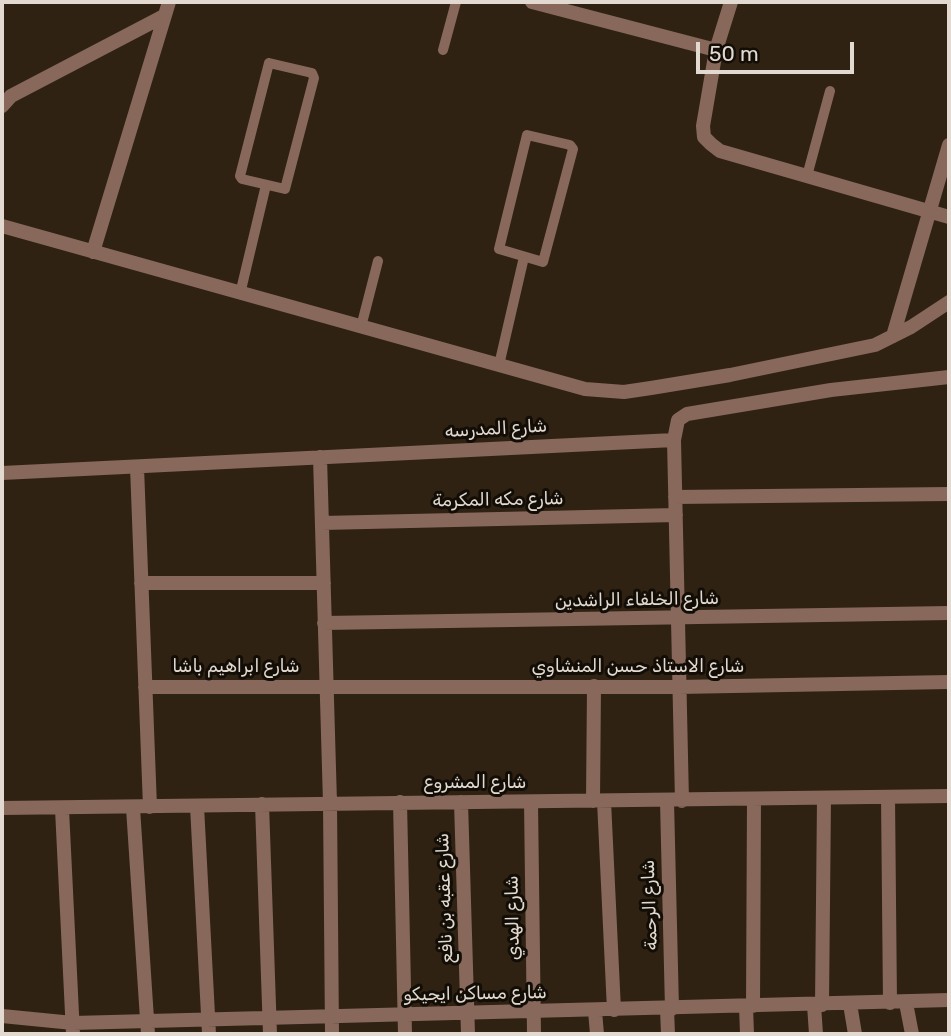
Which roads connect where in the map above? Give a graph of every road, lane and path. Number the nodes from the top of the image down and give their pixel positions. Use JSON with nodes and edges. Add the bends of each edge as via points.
{"nodes":[{"id":1,"x":456,"y":2,"type":"edge"},
{"id":2,"x":531,"y":2,"type":"edge"},
{"id":3,"x":731,"y":2,"type":"edge"},
{"id":4,"x":167,"y":9,"type":"edge"},
{"id":5,"x":443,"y":50,"type":"dead end"},
{"id":6,"x":716,"y":50,"type":"junction"},
{"id":7,"x":830,"y":91,"type":"dead end"},
{"id":8,"x":2,"y":106,"type":"edge"},
{"id":9,"x":949,"y":145,"type":"edge"},
{"id":10,"x":807,"y":176,"type":"junction"},
{"id":11,"x":266,"y":185,"type":"junction"},
{"id":12,"x":930,"y":212,"type":"junction"},
{"id":13,"x":949,"y":217,"type":"edge"},
{"id":14,"x":2,"y":226,"type":"edge"},
{"id":15,"x":93,"y":252,"type":"junction"},
{"id":16,"x":524,"y":257,"type":"junction"},
{"id":17,"x":378,"y":261,"type":"dead end"},
{"id":18,"x":240,"y":294,"type":"junction"},
{"id":19,"x":949,"y":302,"type":"edge"},
{"id":20,"x":361,"y":327,"type":"junction"},
{"id":21,"x":893,"y":336,"type":"junction"},
{"id":22,"x":499,"y":365,"type":"junction"},
{"id":23,"x":949,"y":377,"type":"edge"},
{"id":24,"x":674,"y":440,"type":"junction"},
{"id":25,"x":320,"y":457,"type":"junction"},
{"id":26,"x":136,"y":467,"type":"junction"},
{"id":27,"x":2,"y":473,"type":"edge"},
{"id":28,"x":949,"y":494,"type":"edge"},
{"id":29,"x":675,"y":497,"type":"junction"},
{"id":30,"x":676,"y":515,"type":"junction"},
{"id":31,"x":322,"y":523,"type":"junction"},
{"id":32,"x":141,"y":583,"type":"junction"},
{"id":33,"x":324,"y":583,"type":"junction"},
{"id":34,"x":949,"y":613,"type":"edge"},
{"id":35,"x":678,"y":618,"type":"junction"},
{"id":36,"x":324,"y":623,"type":"junction"},
{"id":37,"x":949,"y":682,"type":"edge"},
{"id":38,"x":327,"y":686,"type":"junction"},
{"id":39,"x":145,"y":687,"type":"junction"},
{"id":40,"x":594,"y":687,"type":"junction"},
{"id":41,"x":679,"y":687,"type":"junction"},
{"id":42,"x":949,"y":796,"type":"edge"},
{"id":43,"x":888,"y":797,"type":"junction"},
{"id":44,"x":824,"y":798,"type":"junction"},
{"id":45,"x":754,"y":799,"type":"junction"},
{"id":46,"x":599,"y":801,"type":"junction"},
{"id":47,"x":674,"y":801,"type":"junction"},
{"id":48,"x":400,"y":802,"type":"junction"},
{"id":49,"x":461,"y":802,"type":"junction"},
{"id":50,"x":531,"y":802,"type":"junction"},
{"id":51,"x":330,"y":803,"type":"junction"},
{"id":52,"x":262,"y":804,"type":"junction"},
{"id":53,"x":197,"y":806,"type":"junction"},
{"id":54,"x":150,"y":807,"type":"junction"},
{"id":55,"x":2,"y":808,"type":"edge"},
{"id":56,"x":133,"y":808,"type":"junction"},
{"id":57,"x":62,"y":809,"type":"junction"},
{"id":58,"x":949,"y":1000,"type":"edge"},
{"id":59,"x":890,"y":1003,"type":"junction"},
{"id":60,"x":906,"y":1003,"type":"junction"},
{"id":61,"x":850,"y":1004,"type":"junction"},
{"id":62,"x":818,"y":1005,"type":"junction"},
{"id":63,"x":750,"y":1006,"type":"junction"},
{"id":64,"x":670,"y":1009,"type":"junction"},
{"id":65,"x":614,"y":1010,"type":"junction"},
{"id":66,"x":595,"y":1011,"type":"junction"},
{"id":67,"x":533,"y":1012,"type":"junction"},
{"id":68,"x":467,"y":1014,"type":"junction"},
{"id":69,"x":2,"y":1016,"type":"edge"},
{"id":70,"x":404,"y":1016,"type":"junction"},
{"id":71,"x":331,"y":1017,"type":"junction"},
{"id":72,"x":270,"y":1019,"type":"junction"},
{"id":73,"x":25,"y":1027,"type":"edge"},
{"id":74,"x":208,"y":1027,"type":"edge"},
{"id":75,"x":148,"y":1028,"type":"edge"},
{"id":76,"x":73,"y":1029,"type":"edge"},
{"id":77,"x":270,"y":1034,"type":"edge"},
{"id":78,"x":332,"y":1034,"type":"edge"},
{"id":79,"x":405,"y":1034,"type":"edge"},
{"id":80,"x":468,"y":1034,"type":"edge"},
{"id":81,"x":534,"y":1034,"type":"edge"},
{"id":82,"x":597,"y":1034,"type":"edge"},
{"id":83,"x":668,"y":1034,"type":"edge"},
{"id":84,"x":747,"y":1034,"type":"edge"},
{"id":85,"x":816,"y":1034,"type":"edge"},
{"id":86,"x":855,"y":1034,"type":"edge"},
{"id":87,"x":912,"y":1034,"type":"edge"}],
"edges":[{"from":1,"to":5,"type":"lane"},
{"from":2,"to":6,"type":"street"},
{"from":3,"to":6,"type":"street"},
{"from":4,"to":8,"type":"street","via":[[11,96]]},
{"from":4,"to":15,"type":"street"},
{"from":6,"to":10,"type":"street","via":[[704,137],[720,151]]},
{"from":7,"to":10,"type":"lane"},
{"from":9,"to":12,"type":"street"},
{"from":10,"to":12,"type":"street"},
{"from":11,"to":11,"type":"lane","via":[[240,176],[271,63],[312,73],[314,78],[286,189]]},
{"from":11,"to":18,"type":"lane"},
{"from":12,"to":13,"type":"street"},
{"from":12,"to":21,"type":"street"},
{"from":14,"to":15,"type":"street"},
{"from":15,"to":18,"type":"street"},
{"from":16,"to":16,"type":"lane","via":[[498,247],[529,134],[573,149],[545,261]]},
{"from":16,"to":22,"type":"lane"},
{"from":17,"to":20,"type":"lane"},
{"from":18,"to":20,"type":"street"},
{"from":19,"to":21,"type":"street"},
{"from":20,"to":22,"type":"street"},
{"from":21,"to":22,"type":"street","via":[[875,345],[757,370],[624,392],[585,389]]},
{"from":23,"to":24,"type":"street","via":[[831,390],[687,414],[675,424]]},
{"from":24,"to":25,"type":"street","name":"شارع المدرسه"},
{"from":24,"to":29,"type":"street","name":"شارع الرحمة"},
{"from":25,"to":26,"type":"street","name":"شارع المدرسه"},
{"from":25,"to":31,"type":"street"},
{"from":26,"to":27,"type":"street","name":"شارع المدرسه"},
{"from":26,"to":32,"type":"street"},
{"from":28,"to":29,"type":"street"},
{"from":29,"to":30,"type":"street","name":"شارع الرحمة"},
{"from":30,"to":31,"type":"street","name":"شارع مكه المكرمة"},
{"from":30,"to":35,"type":"street","name":"شارع الرحمة"},
{"from":31,"to":33,"type":"street"},
{"from":32,"to":33,"type":"street"},
{"from":32,"to":39,"type":"street"},
{"from":33,"to":36,"type":"street"},
{"from":34,"to":35,"type":"street","name":"شارع الخلفاء الراشدين"},
{"from":35,"to":36,"type":"street","name":"شارع الخلفاء الراشدين"},
{"from":35,"to":41,"type":"street","name":"شارع الرحمة"},
{"from":36,"to":38,"type":"street"},
{"from":37,"to":41,"type":"street","name":"شارع الاستاذ حسن المنشاوي"},
{"from":38,"to":39,"type":"street","name":"شارع ابراهيم باشا"},
{"from":38,"to":40,"type":"street","name":"شارع الاستاذ حسن المنشاوي"},
{"from":38,"to":51,"type":"street"},
{"from":39,"to":54,"type":"street"},
{"from":40,"to":41,"type":"street","name":"شارع الاستاذ حسن المنشاوي"},
{"from":40,"to":46,"type":"street"},
{"from":41,"to":47,"type":"street","name":"شارع الرحمة"},
{"from":42,"to":43,"type":"street","name":"شارع المشروع"},
{"from":43,"to":44,"type":"street","name":"شارع المشروع"},
{"from":43,"to":59,"type":"street"},
{"from":44,"to":45,"type":"street","name":"شارع المشروع"},
{"from":44,"to":62,"type":"street"},
{"from":45,"to":47,"type":"street","name":"شارع المشروع"},
{"from":45,"to":63,"type":"street"},
{"from":46,"to":47,"type":"street","name":"شارع المشروع"},
{"from":46,"to":50,"type":"street","name":"شارع المشروع"},
{"from":46,"to":65,"type":"street"},
{"from":47,"to":64,"type":"street","name":"شارع الرحمة"},
{"from":48,"to":49,"type":"street","name":"شارع المشروع"},
{"from":48,"to":51,"type":"street","name":"شارع المشروع"},
{"from":48,"to":70,"type":"street"},
{"from":49,"to":50,"type":"street","name":"شارع المشروع"},
{"from":49,"to":68,"type":"street","name":"شارع عقبه بن نافع"},
{"from":50,"to":67,"type":"street","name":"شارع الهدي"},
{"from":51,"to":52,"type":"street","name":"شارع المشروع"},
{"from":51,"to":71,"type":"street"},
{"from":52,"to":53,"type":"street","name":"شارع المشروع"},
{"from":52,"to":72,"type":"street"},
{"from":53,"to":54,"type":"street","name":"شارع المشروع"},
{"from":53,"to":74,"type":"street"},
{"from":54,"to":56,"type":"street","name":"شارع المشروع"},
{"from":55,"to":57,"type":"street","name":"شارع المشروع"},
{"from":56,"to":57,"type":"street","name":"شارع المشروع"},
{"from":56,"to":75,"type":"street"},
{"from":57,"to":76,"type":"street"},
{"from":58,"to":60,"type":"street","name":"شارع مساكن ايجيكو"},
{"from":59,"to":60,"type":"street","name":"شارع مساكن ايجيكو"},
{"from":59,"to":61,"type":"street","name":"شارع مساكن ايجيكو"},
{"from":60,"to":87,"type":"street"},
{"from":61,"to":62,"type":"street","name":"شارع مساكن ايجيكو"},
{"from":61,"to":86,"type":"street"},
{"from":62,"to":63,"type":"street","name":"شارع مساكن ايجيكو"},
{"from":62,"to":85,"type":"street"},
{"from":63,"to":64,"type":"street","name":"شارع مساكن ايجيكو"},
{"from":63,"to":84,"type":"street"},
{"from":64,"to":65,"type":"street","name":"شارع مساكن ايجيكو"},
{"from":64,"to":83,"type":"street","name":"شارع الرحمة"},
{"from":65,"to":66,"type":"street","name":"شارع مساكن ايجيكو"},
{"from":66,"to":67,"type":"street","name":"شارع مساكن ايجيكو"},
{"from":66,"to":82,"type":"street"},
{"from":67,"to":68,"type":"street","name":"شارع مساكن ايجيكو"},
{"from":67,"to":81,"type":"street","name":"شارع الهدي"},
{"from":68,"to":70,"type":"street","name":"شارع مساكن ايجيكو"},
{"from":68,"to":80,"type":"street","name":"شارع عقبه بن نافع"},
{"from":69,"to":73,"type":"street","name":"شارع مساكن ايجيكو"},
{"from":70,"to":71,"type":"street","name":"شارع مساكن ايجيكو"},
{"from":70,"to":79,"type":"street"},
{"from":71,"to":72,"type":"street","name":"شارع مساكن ايجيكو"},
{"from":71,"to":78,"type":"street"},
{"from":72,"to":74,"type":"street","name":"شارع مساكن ايجيكو"},
{"from":72,"to":77,"type":"street"},
{"from":73,"to":76,"type":"street","name":"شارع مساكن ايجيكو"},
{"from":74,"to":75,"type":"street","name":"شارع مساكن ايجيكو"},
{"from":75,"to":76,"type":"street","name":"شارع مساكن ايجيكو"}]}
